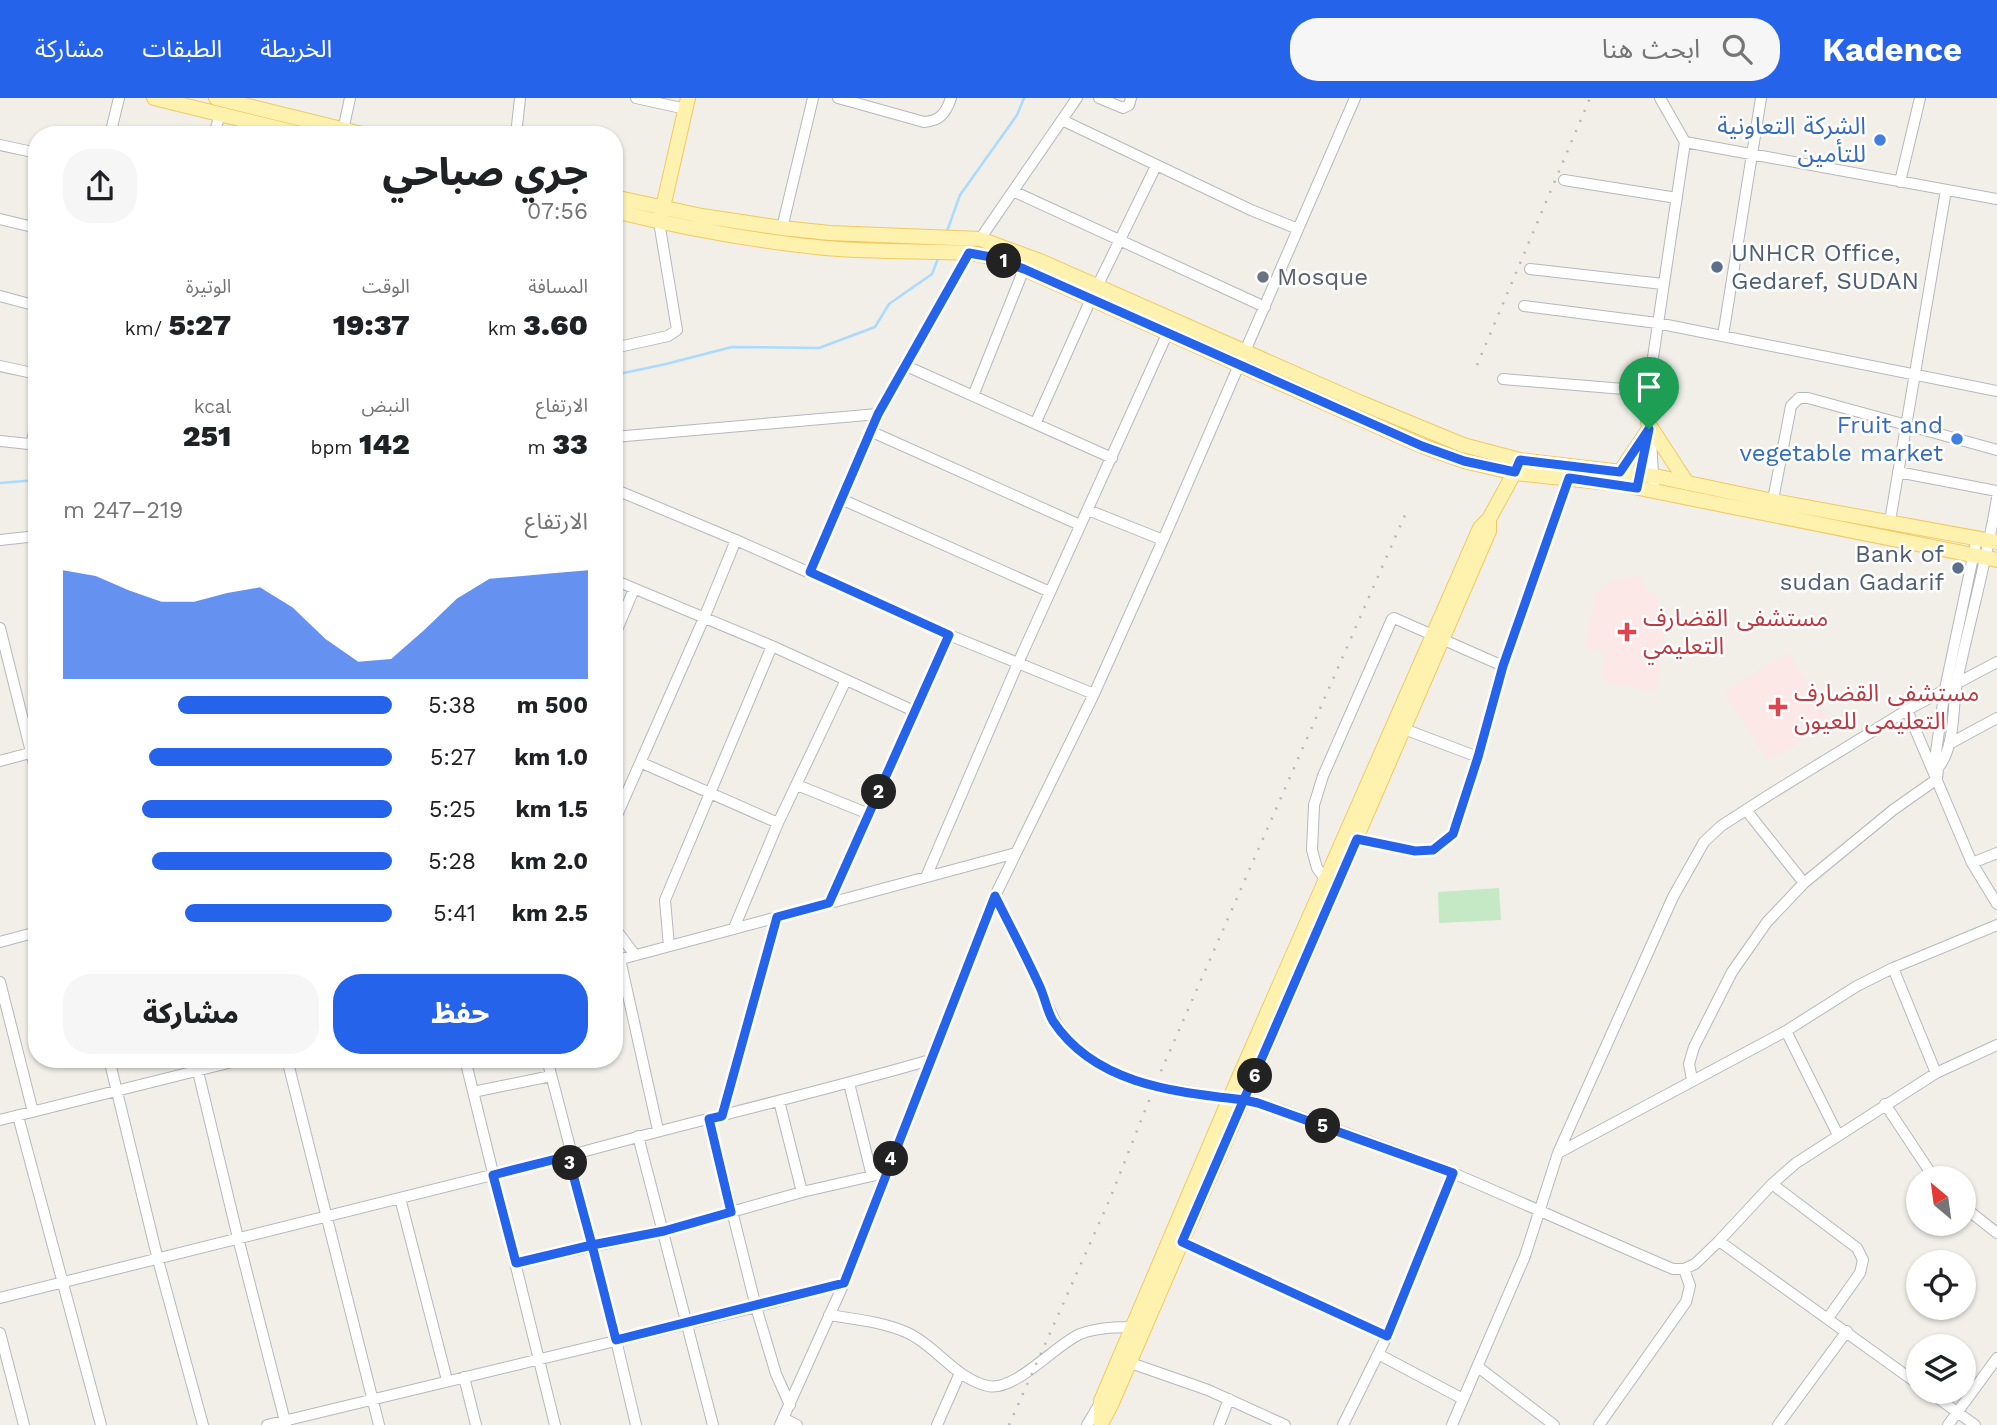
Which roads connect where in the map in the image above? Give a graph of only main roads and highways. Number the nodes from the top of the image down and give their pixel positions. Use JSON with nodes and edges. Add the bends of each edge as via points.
{"nodes":[{"id":1,"x":154,"y":98,"type":"edge"},
{"id":2,"x":216,"y":98,"type":"edge"},
{"id":3,"x":687,"y":104,"type":"edge"},
{"id":4,"x":265,"y":126,"type":"edge"},
{"id":5,"x":321,"y":126,"type":"edge"},
{"id":6,"x":623,"y":200,"type":"edge"},
{"id":7,"x":623,"y":212,"type":"edge"},
{"id":8,"x":661,"y":215,"type":"junction"},
{"id":9,"x":1094,"y":292,"type":"junction"},
{"id":10,"x":1242,"y":357,"type":"junction"},
{"id":11,"x":1517,"y":466,"type":"junction"},
{"id":12,"x":1620,"y":472,"type":"junction"},
{"id":13,"x":1638,"y":481,"type":"junction"},
{"id":14,"x":1654,"y":483,"type":"junction"},
{"id":15,"x":1687,"y":483,"type":"junction"},
{"id":16,"x":1772,"y":508,"type":"junction"},
{"id":17,"x":1988,"y":540,"type":"edge"},
{"id":18,"x":1985,"y":558,"type":"edge"},
{"id":19,"x":1437,"y":638,"type":"junction"},
{"id":20,"x":1330,"y":885,"type":"junction"},
{"id":21,"x":1237,"y":1099,"type":"junction"},
{"id":22,"x":1138,"y":1327,"type":"junction"},
{"id":23,"x":1124,"y":1361,"type":"junction"},
{"id":24,"x":1097,"y":1424,"type":"edge"}],
"edges":[{"from":1,"to":4,"type":"main road"},
{"from":2,"to":5,"type":"main road"},
{"from":3,"to":8,"type":"main road"},
{"from":6,"to":8,"type":"main road"},
{"from":7,"to":8,"type":"main road"},
{"from":8,"to":9,"type":"main road","via":[[766,241],[969,253]]},
{"from":8,"to":9,"type":"main road","via":[[830,233],[981,239],[1012,249]]},
{"from":9,"to":10,"type":"main road"},
{"from":9,"to":10,"type":"main road","via":[[1168,332]]},
{"from":10,"to":11,"type":"main road","via":[[1464,461]]},
{"from":11,"to":12,"type":"main road"},
{"from":11,"to":13,"type":"main road","via":[[1569,478]]},
{"from":11,"to":19,"type":"main road","via":[[1480,528]]},
{"from":12,"to":13,"type":"main road"},
{"from":12,"to":15,"type":"main road","via":[[1649,429]]},
{"from":13,"to":14,"type":"main road"},
{"from":14,"to":15,"type":"main road"},
{"from":14,"to":16,"type":"main road"},
{"from":15,"to":16,"type":"main road"},
{"from":16,"to":17,"type":"main road"},
{"from":16,"to":18,"type":"main road"},
{"from":19,"to":20,"type":"main road"},
{"from":19,"to":20,"type":"main road","via":[[1357,839]]},
{"from":20,"to":21,"type":"main road"},
{"from":21,"to":22,"type":"main road","via":[[1172,1239]]},
{"from":21,"to":22,"type":"main road","via":[[1182,1242]]},
{"from":22,"to":23,"type":"main road"},
{"from":23,"to":24,"type":"main road"},
{"from":23,"to":24,"type":"main road","via":[[1101,1401]]}]}
